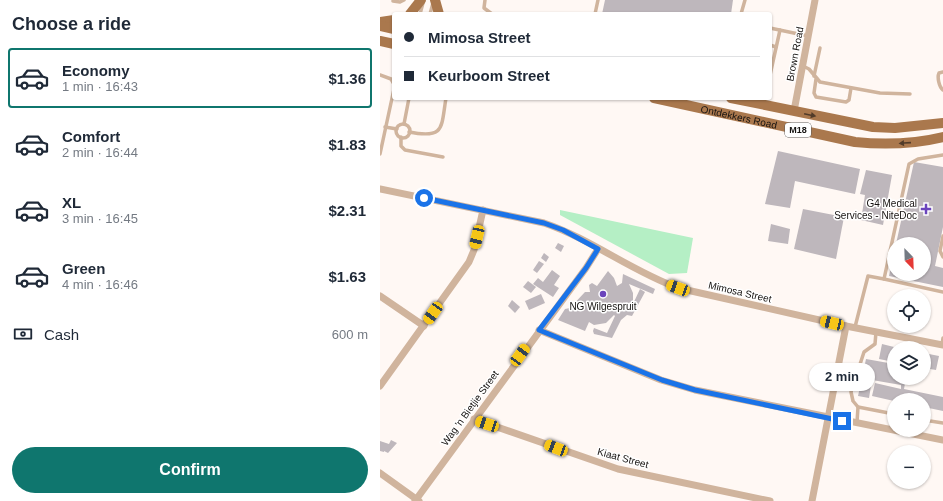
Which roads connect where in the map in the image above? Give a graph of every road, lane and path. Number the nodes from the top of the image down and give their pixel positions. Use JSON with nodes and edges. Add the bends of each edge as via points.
{"nodes":[{"id":1,"x":404,"y":0,"type":"edge"},
{"id":2,"x":422,"y":0,"type":"edge"},
{"id":3,"x":434,"y":0,"type":"edge"},
{"id":4,"x":485,"y":0,"type":"edge"},
{"id":5,"x":598,"y":0,"type":"edge"},
{"id":6,"x":745,"y":0,"type":"edge"},
{"id":7,"x":815,"y":0,"type":"edge"},
{"id":8,"x":392,"y":1,"type":"edge"},
{"id":9,"x":412,"y":12,"type":"edge"},
{"id":10,"x":420,"y":12,"type":"edge"},
{"id":11,"x":431,"y":12,"type":"edge"},
{"id":12,"x":438,"y":12,"type":"edge"},
{"id":13,"x":489,"y":12,"type":"edge"},
{"id":14,"x":595,"y":12,"type":"edge"},
{"id":15,"x":742,"y":12,"type":"edge"},
{"id":16,"x":392,"y":20,"type":"edge"},
{"id":17,"x":380,"y":22,"type":"edge"},
{"id":18,"x":380,"y":26,"type":"edge"},
{"id":19,"x":772,"y":28,"type":"edge"},
{"id":20,"x":392,"y":29,"type":"edge"},
{"id":21,"x":780,"y":30,"type":"junction"},
{"id":22,"x":808,"y":36,"type":"junction"},
{"id":23,"x":380,"y":41,"type":"edge"},
{"id":24,"x":392,"y":44,"type":"edge"},
{"id":25,"x":772,"y":46,"type":"edge"},
{"id":26,"x":776,"y":47,"type":"junction"},
{"id":27,"x":820,"y":48,"type":"dead end"},
{"id":28,"x":772,"y":66,"type":"edge"},
{"id":29,"x":802,"y":66,"type":"junction"},
{"id":30,"x":943,"y":72,"type":"edge"},
{"id":31,"x":380,"y":75,"type":"edge"},
{"id":32,"x":815,"y":77,"type":"junction"},
{"id":33,"x":392,"y":81,"type":"edge"},
{"id":34,"x":851,"y":88,"type":"junction"},
{"id":35,"x":943,"y":90,"type":"edge"},
{"id":36,"x":910,"y":94,"type":"dead end"},
{"id":37,"x":392,"y":97,"type":"edge"},
{"id":38,"x":409,"y":100,"type":"edge"},
{"id":39,"x":446,"y":100,"type":"edge"},
{"id":40,"x":663,"y":100,"type":"edge"},
{"id":41,"x":741,"y":100,"type":"edge"},
{"id":42,"x":794,"y":111,"type":"junction"},
{"id":43,"x":943,"y":123,"type":"edge"},
{"id":44,"x":404,"y":124,"type":"junction"},
{"id":45,"x":385,"y":127,"type":"junction"},
{"id":46,"x":397,"y":129,"type":"junction"},
{"id":47,"x":409,"y":132,"type":"junction"},
{"id":48,"x":401,"y":137,"type":"junction"},
{"id":49,"x":943,"y":137,"type":"edge"},
{"id":50,"x":380,"y":154,"type":"edge"},
{"id":51,"x":943,"y":155,"type":"edge"},
{"id":52,"x":443,"y":158,"type":"dead end"},
{"id":53,"x":380,"y":188,"type":"edge"},
{"id":54,"x":483,"y":210,"type":"junction"},
{"id":55,"x":943,"y":236,"type":"edge"},
{"id":56,"x":942,"y":241,"type":"edge"},
{"id":57,"x":598,"y":249,"type":"junction"},
{"id":58,"x":943,"y":257,"type":"edge"},
{"id":59,"x":884,"y":279,"type":"junction"},
{"id":60,"x":943,"y":292,"type":"edge"},
{"id":61,"x":380,"y":296,"type":"edge"},
{"id":62,"x":424,"y":326,"type":"junction"},
{"id":63,"x":846,"y":326,"type":"junction"},
{"id":64,"x":855,"y":327,"type":"junction"},
{"id":65,"x":539,"y":330,"type":"junction"},
{"id":66,"x":876,"y":332,"type":"junction"},
{"id":67,"x":943,"y":343,"type":"edge"},
{"id":68,"x":380,"y":386,"type":"edge"},
{"id":69,"x":858,"y":407,"type":"junction"},
{"id":70,"x":887,"y":413,"type":"edge"},
{"id":71,"x":829,"y":418,"type":"junction"},
{"id":72,"x":474,"y":419,"type":"junction"},
{"id":73,"x":931,"y":421,"type":"edge"},
{"id":74,"x":856,"y":424,"type":"junction"},
{"id":75,"x":943,"y":424,"type":"edge"},
{"id":76,"x":943,"y":440,"type":"edge"},
{"id":77,"x":380,"y":473,"type":"edge"},
{"id":78,"x":417,"y":500,"type":"edge"},
{"id":79,"x":770,"y":501,"type":"edge"},
{"id":80,"x":812,"y":501,"type":"edge"}],
"edges":[{"from":1,"to":8,"type":"lane"},
{"from":2,"to":9,"type":"main road"},
{"from":2,"to":10,"type":"lane"},
{"from":3,"to":11,"type":"lane"},
{"from":3,"to":12,"type":"main road"},
{"from":4,"to":13,"type":"lane","via":[[484,8]]},
{"from":5,"to":14,"type":"lane"},
{"from":6,"to":15,"type":"lane"},
{"from":7,"to":22,"type":"street","name":"Brown Road"},
{"from":16,"to":17,"type":"main road"},
{"from":18,"to":20,"type":"main road"},
{"from":19,"to":21,"type":"lane"},
{"from":21,"to":22,"type":"lane"},
{"from":21,"to":26,"type":"lane"},
{"from":22,"to":29,"type":"street","name":"Brown Road"},
{"from":23,"to":24,"type":"main road"},
{"from":25,"to":26,"type":"lane"},
{"from":26,"to":28,"type":"lane"},
{"from":27,"to":32,"type":"lane"},
{"from":29,"to":32,"type":"lane","via":[[809,69]]},
{"from":29,"to":42,"type":"street","name":"Brown Road"},
{"from":30,"to":35,"type":"lane","via":[[938,76]]},
{"from":31,"to":33,"type":"lane"},
{"from":32,"to":34,"type":"lane","via":[[820,82]]},
{"from":32,"to":34,"type":"lane","via":[[816,97],[846,102],[849,100]]},
{"from":34,"to":36,"type":"lane"},
{"from":37,"to":45,"type":"lane"},
{"from":38,"to":44,"type":"lane"},
{"from":39,"to":47,"type":"lane","via":[[441,127],[437,132],[427,136]]},
{"from":49,"to":40,"type":"main road","name":"Ontdekkers Road","number":"M18","one_way":true,"via":[[926,142],[855,142]]},
{"from":41,"to":42,"type":"main road","name":"Ontdekkers Road","number":"M18"},
{"from":42,"to":43,"type":"main road","name":"Ontdekkers Road","number":"M18","one_way":true,"via":[[873,127],[895,128]]},
{"from":44,"to":46,"type":"lane"},
{"from":44,"to":47,"type":"lane","via":[[409,127]]},
{"from":45,"to":46,"type":"lane"},
{"from":45,"to":50,"type":"lane"},
{"from":46,"to":48,"type":"lane","via":[[397,134]]},
{"from":47,"to":48,"type":"lane"},
{"from":48,"to":52,"type":"lane","via":[[400,146],[405,150]]},
{"from":51,"to":59,"type":"lane","via":[[918,159],[909,164]]},
{"from":53,"to":54,"type":"street","name":"Mimosa Street"},
{"from":54,"to":57,"type":"street","name":"Mimosa Street","via":[[553,226]]},
{"from":54,"to":62,"type":"street","via":[[469,262]]},
{"from":55,"to":56,"type":"lane"},
{"from":56,"to":58,"type":"lane","via":[[940,251]]},
{"from":57,"to":63,"type":"street","name":"Mimosa Street","via":[[678,288]]},
{"from":57,"to":65,"type":"street","name":"Wag 'n Bietjie Street"},
{"from":59,"to":60,"type":"lane"},
{"from":59,"to":64,"type":"lane","via":[[868,276]]},
{"from":61,"to":62,"type":"street"},
{"from":62,"to":68,"type":"street"},
{"from":63,"to":64,"type":"street","name":"Mimosa Street"},
{"from":63,"to":71,"type":"street"},
{"from":64,"to":66,"type":"street","name":"Mimosa Street"},
{"from":65,"to":71,"type":"street","via":[[662,380],[695,390]]},
{"from":65,"to":72,"type":"street","name":"Wag 'n Bietjie Street"},
{"from":66,"to":67,"type":"street","name":"Mimosa Street"},
{"from":66,"to":69,"type":"lane","via":[[875,344],[862,356],[851,392]]},
{"from":69,"to":70,"type":"lane"},
{"from":69,"to":74,"type":"lane"},
{"from":71,"to":74,"type":"street"},
{"from":71,"to":80,"type":"street"},
{"from":72,"to":78,"type":"street","name":"Wag 'n Bietjie Street"},
{"from":72,"to":79,"type":"street","name":"Kiaat Street","via":[[618,469]]},
{"from":73,"to":75,"type":"lane"},
{"from":74,"to":76,"type":"street"},
{"from":77,"to":78,"type":"street"}]}
